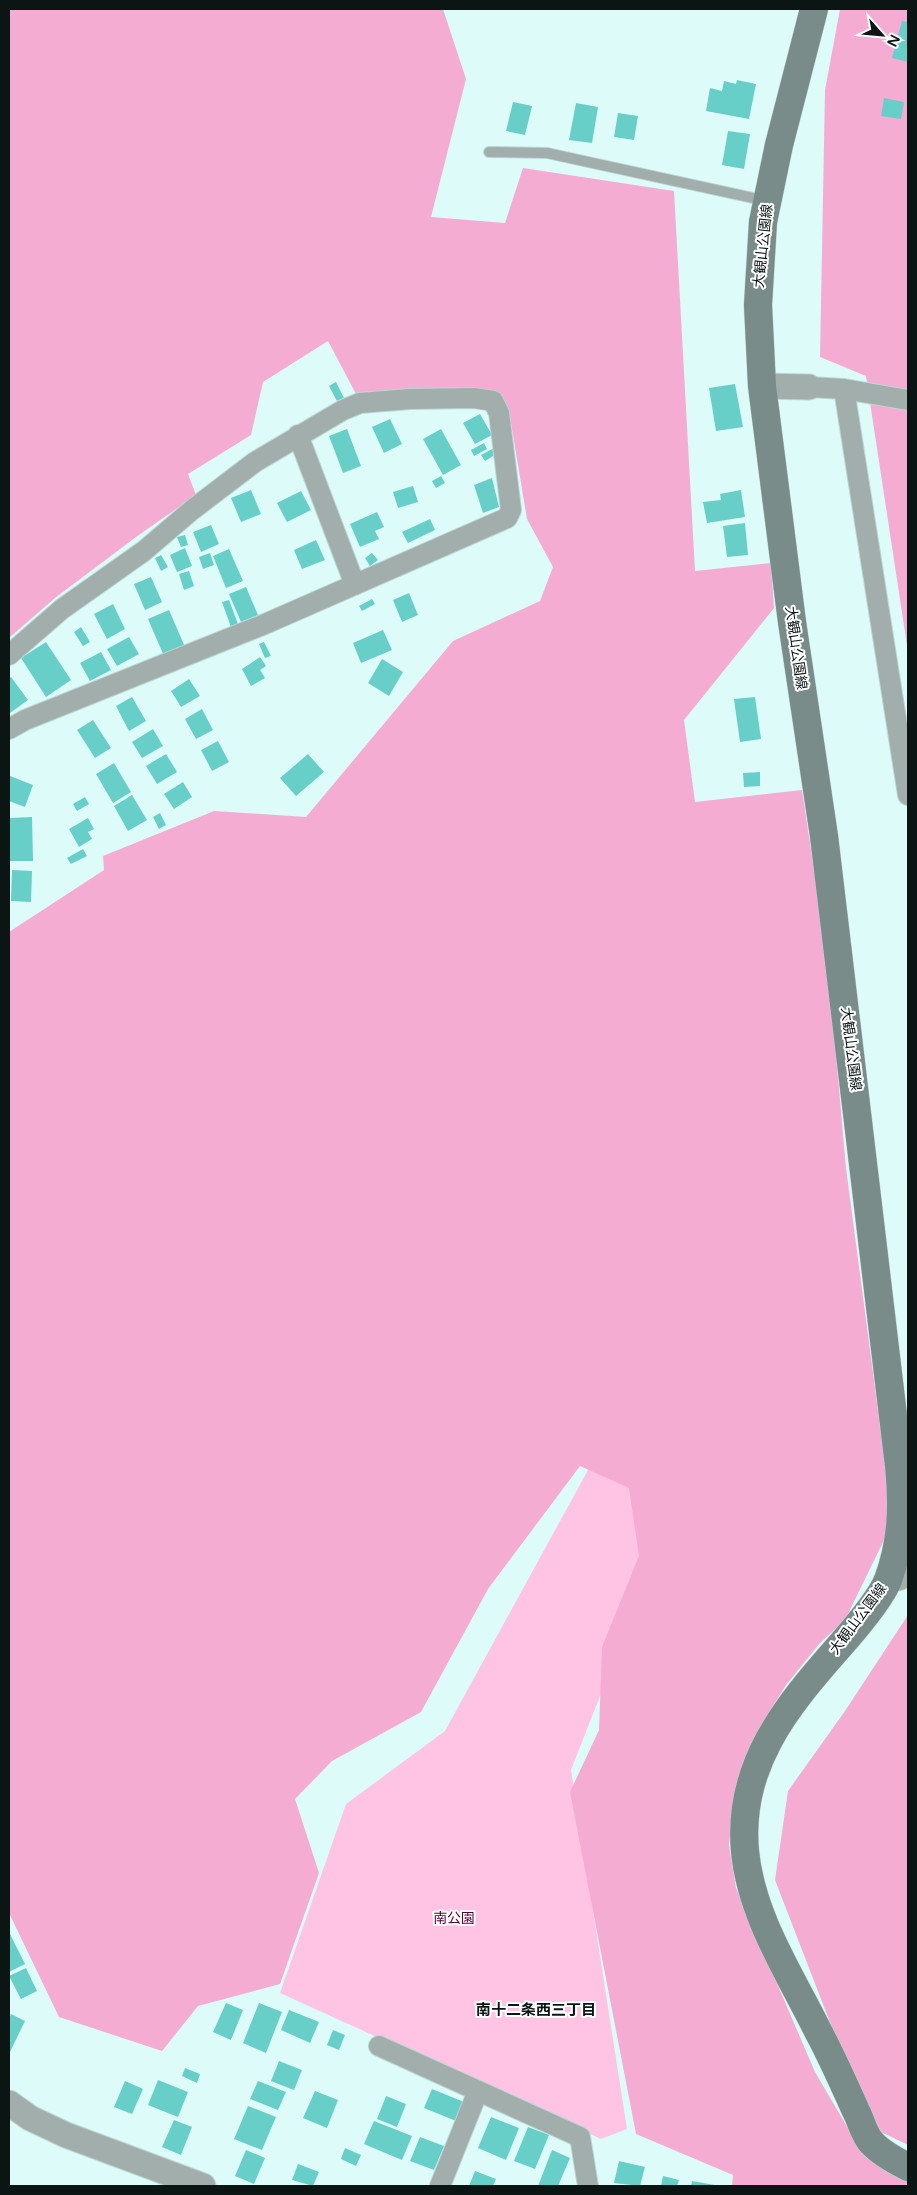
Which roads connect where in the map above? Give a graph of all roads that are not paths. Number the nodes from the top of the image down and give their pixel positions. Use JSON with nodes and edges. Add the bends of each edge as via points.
{"nodes":[{"id":1,"x":814,"y":9,"type":"edge"},
{"id":2,"x":489,"y":152,"type":"dead end"},
{"id":3,"x":767,"y":201,"type":"junction"},
{"id":4,"x":762,"y":386,"type":"junction"},
{"id":5,"x":809,"y":387,"type":"joint"},
{"id":6,"x":844,"y":389,"type":"junction"},
{"id":7,"x":908,"y":400,"type":"edge"},
{"id":8,"x":298,"y":435,"type":"junction"},
{"id":9,"x":355,"y":585,"type":"junction"},
{"id":10,"x":9,"y":655,"type":"edge"},
{"id":11,"x":9,"y":729,"type":"edge"},
{"id":12,"x":908,"y":795,"type":"edge"},
{"id":13,"x":898,"y":1578,"type":"edge"},
{"id":14,"x":379,"y":2046,"type":"dead end"},
{"id":15,"x":478,"y":2091,"type":"junction"},
{"id":16,"x":9,"y":2103,"type":"edge"},
{"id":17,"x":908,"y":2167,"type":"edge"},
{"id":18,"x":203,"y":2186,"type":"edge"},
{"id":19,"x":440,"y":2186,"type":"edge"},
{"id":20,"x":588,"y":2186,"type":"edge"}],
"edges":[{"from":1,"to":3,"type":"main road","name":"大観山公園線"},
{"from":2,"to":3,"type":"lane","via":[[546,153]]},
{"from":3,"to":4,"type":"main road","name":"大観山公園線","via":[[758,305]]},
{"from":4,"to":5,"type":"street"},
{"from":4,"to":13,"type":"main road","name":"大観山公園線","via":[[864,1155],[903,1498]]},
{"from":5,"to":6,"type":"street"},
{"from":6,"to":7,"type":"street"},
{"from":6,"to":12,"type":"street"},
{"from":8,"to":9,"type":"street"},
{"from":8,"to":9,"type":"street","via":[[360,403],[474,398],[492,401],[499,413],[511,510],[507,518]]},
{"from":8,"to":10,"type":"street","via":[[224,486],[144,551],[62,609]]},
{"from":9,"to":11,"type":"street"},
{"from":13,"to":17,"type":"main road","name":"大観山公園線","via":[[778,1723],[758,1760],[749,1790],[745,1851],[752,1890],[767,1931],[870,2142]]},
{"from":14,"to":15,"type":"street"},
{"from":15,"to":19,"type":"street"},
{"from":15,"to":20,"type":"street","via":[[580,2137]]},
{"from":16,"to":18,"type":"street","via":[[30,2118],[66,2135]]}]}
